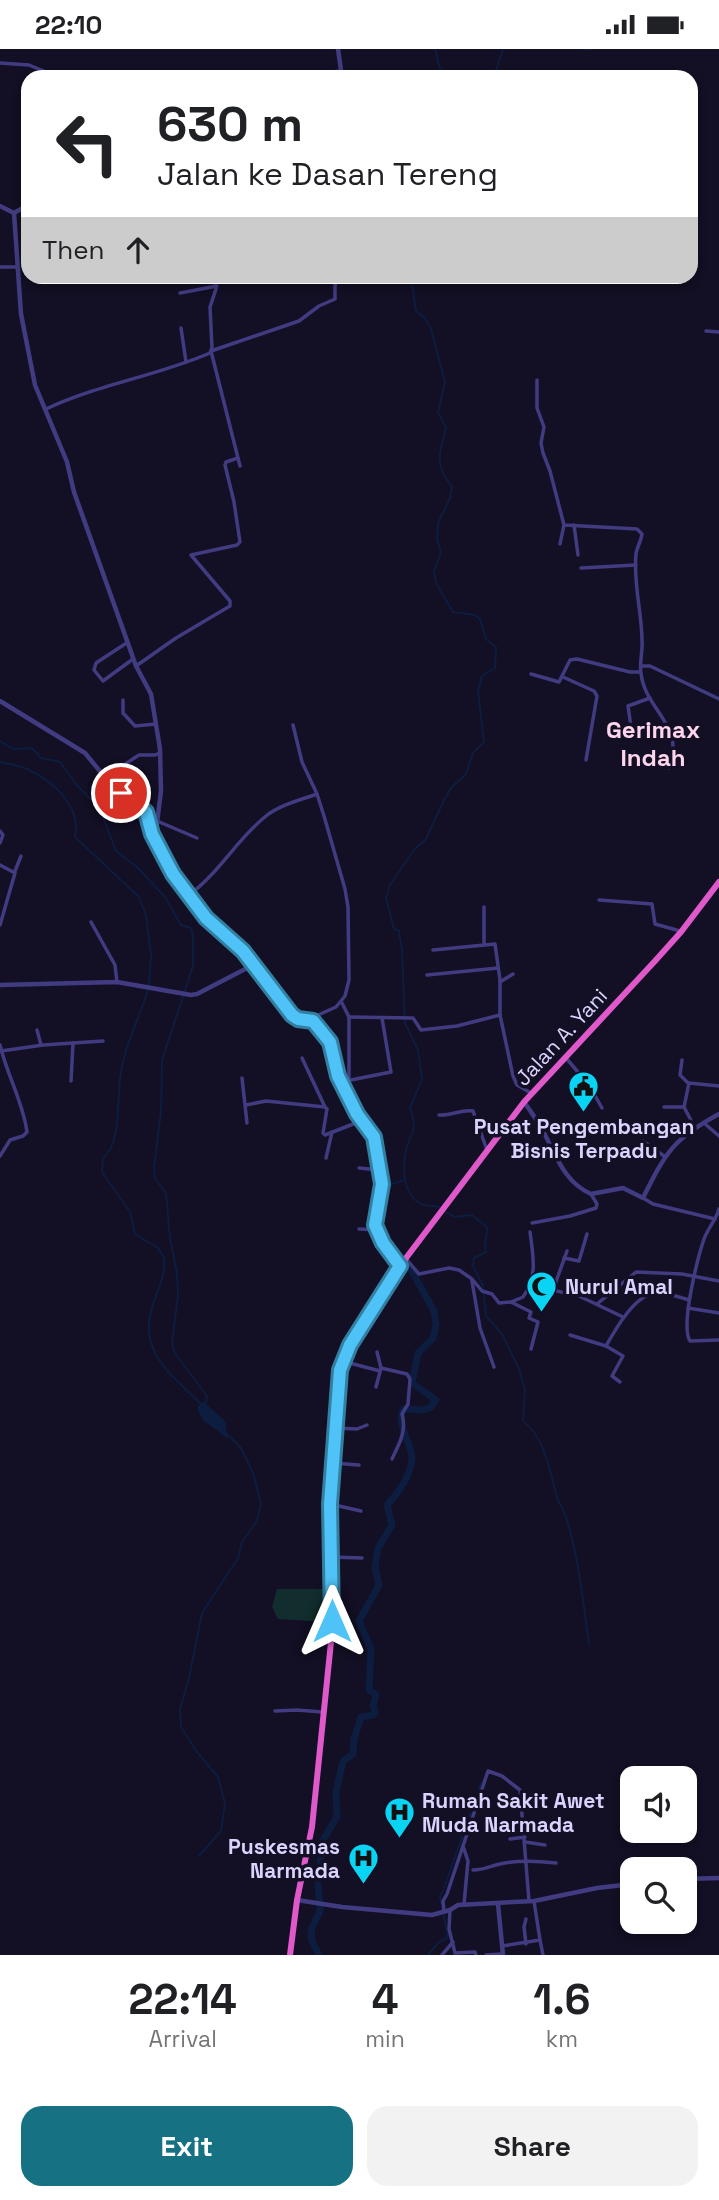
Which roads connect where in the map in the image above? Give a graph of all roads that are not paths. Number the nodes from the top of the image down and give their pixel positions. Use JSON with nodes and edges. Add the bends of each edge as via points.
{"nodes":[{"id":1,"x":338,"y":49,"type":"edge"},
{"id":2,"x":0,"y":63,"type":"edge"},
{"id":3,"x":41,"y":70,"type":"edge"},
{"id":4,"x":341,"y":70,"type":"edge"},
{"id":5,"x":0,"y":206,"type":"edge"},
{"id":6,"x":21,"y":209,"type":"edge"},
{"id":7,"x":14,"y":213,"type":"junction"},
{"id":8,"x":0,"y":267,"type":"edge"},
{"id":9,"x":17,"y":267,"type":"junction"},
{"id":10,"x":336,"y":284,"type":"edge"},
{"id":11,"x":217,"y":286,"type":"joint"},
{"id":12,"x":180,"y":293,"type":"dead end"},
{"id":13,"x":181,"y":328,"type":"dead end"},
{"id":14,"x":706,"y":331,"type":"dead end"},
{"id":15,"x":719,"y":332,"type":"edge"},
{"id":16,"x":211,"y":351,"type":"junction"},
{"id":17,"x":186,"y":362,"type":"junction"},
{"id":18,"x":537,"y":380,"type":"dead end"},
{"id":19,"x":46,"y":409,"type":"junction"},
{"id":20,"x":238,"y":459,"type":"junction"},
{"id":21,"x":240,"y":465,"type":"dead end"},
{"id":22,"x":564,"y":525,"type":"junction"},
{"id":23,"x":574,"y":525,"type":"junction"},
{"id":24,"x":560,"y":544,"type":"dead end"},
{"id":25,"x":578,"y":555,"type":"dead end"},
{"id":26,"x":636,"y":565,"type":"junction"},
{"id":27,"x":581,"y":568,"type":"dead end"},
{"id":28,"x":128,"y":642,"type":"junction"},
{"id":29,"x":134,"y":659,"type":"junction"},
{"id":30,"x":136,"y":666,"type":"junction"},
{"id":31,"x":640,"y":666,"type":"junction"},
{"id":32,"x":640,"y":672,"type":"junction"},
{"id":33,"x":531,"y":674,"type":"dead end"},
{"id":34,"x":562,"y":677,"type":"junction"},
{"id":35,"x":649,"y":698,"type":"junction"},
{"id":36,"x":719,"y":699,"type":"edge"},
{"id":37,"x":122,"y":700,"type":"dead end"},
{"id":38,"x":0,"y":701,"type":"edge"},
{"id":39,"x":156,"y":724,"type":"junction"},
{"id":40,"x":293,"y":725,"type":"dead end"},
{"id":41,"x":632,"y":734,"type":"dead end"},
{"id":42,"x":160,"y":753,"type":"junction"},
{"id":43,"x":586,"y":760,"type":"dead end"},
{"id":44,"x":669,"y":768,"type":"dead end"},
{"id":45,"x":104,"y":778,"type":"junction"},
{"id":46,"x":317,"y":794,"type":"junction"},
{"id":47,"x":156,"y":821,"type":"junction"},
{"id":48,"x":0,"y":831,"type":"edge"},
{"id":49,"x":197,"y":838,"type":"dead end"},
{"id":50,"x":155,"y":840,"type":"junction"},
{"id":51,"x":0,"y":843,"type":"edge"},
{"id":52,"x":21,"y":856,"type":"dead end"},
{"id":53,"x":0,"y":865,"type":"edge"},
{"id":54,"x":15,"y":871,"type":"junction"},
{"id":55,"x":719,"y":882,"type":"edge"},
{"id":56,"x":189,"y":895,"type":"junction"},
{"id":57,"x":599,"y":900,"type":"dead end"},
{"id":58,"x":484,"y":907,"type":"dead end"},
{"id":59,"x":91,"y":922,"type":"dead end"},
{"id":60,"x":0,"y":925,"type":"edge"},
{"id":61,"x":681,"y":932,"type":"junction"},
{"id":62,"x":484,"y":944,"type":"junction"},
{"id":63,"x":433,"y":950,"type":"dead end"},
{"id":64,"x":253,"y":965,"type":"junction"},
{"id":65,"x":499,"y":968,"type":"junction"},
{"id":66,"x":513,"y":974,"type":"dead end"},
{"id":67,"x":427,"y":975,"type":"dead end"},
{"id":68,"x":117,"y":982,"type":"junction"},
{"id":69,"x":500,"y":982,"type":"junction"},
{"id":70,"x":0,"y":985,"type":"edge"},
{"id":71,"x":339,"y":1005,"type":"junction"},
{"id":72,"x":500,"y":1015,"type":"junction"},
{"id":73,"x":349,"y":1017,"type":"junction"},
{"id":74,"x":382,"y":1018,"type":"junction"},
{"id":75,"x":309,"y":1019,"type":"junction"},
{"id":76,"x":37,"y":1030,"type":"dead end"},
{"id":77,"x":103,"y":1041,"type":"dead end"},
{"id":78,"x":73,"y":1043,"type":"junction"},
{"id":79,"x":0,"y":1045,"type":"edge"},
{"id":80,"x":41,"y":1045,"type":"junction"},
{"id":81,"x":1,"y":1051,"type":"edge"},
{"id":82,"x":302,"y":1058,"type":"dead end"},
{"id":83,"x":566,"y":1058,"type":"junction"},
{"id":84,"x":682,"y":1060,"type":"dead end"},
{"id":85,"x":242,"y":1078,"type":"dead end"},
{"id":86,"x":349,"y":1079,"type":"junction"},
{"id":87,"x":71,"y":1081,"type":"dead end"},
{"id":88,"x":341,"y":1082,"type":"junction"},
{"id":89,"x":688,"y":1083,"type":"junction"},
{"id":90,"x":719,"y":1086,"type":"edge"},
{"id":91,"x":532,"y":1093,"type":"junction"},
{"id":92,"x":524,"y":1102,"type":"junction"},
{"id":93,"x":246,"y":1105,"type":"junction"},
{"id":94,"x":325,"y":1107,"type":"junction"},
{"id":95,"x":664,"y":1107,"type":"dead end"},
{"id":96,"x":684,"y":1107,"type":"junction"},
{"id":97,"x":603,"y":1108,"type":"dead end"},
{"id":98,"x":719,"y":1114,"type":"edge"},
{"id":99,"x":439,"y":1115,"type":"dead end"},
{"id":100,"x":361,"y":1121,"type":"junction"},
{"id":101,"x":247,"y":1123,"type":"dead end"},
{"id":102,"x":704,"y":1123,"type":"junction"},
{"id":103,"x":695,"y":1128,"type":"junction"},
{"id":104,"x":332,"y":1132,"type":"junction"},
{"id":105,"x":719,"y":1136,"type":"edge"},
{"id":106,"x":643,"y":1142,"type":"dead end"},
{"id":107,"x":486,"y":1150,"type":"junction"},
{"id":108,"x":0,"y":1156,"type":"edge"},
{"id":109,"x":664,"y":1156,"type":"junction"},
{"id":110,"x":326,"y":1158,"type":"dead end"},
{"id":111,"x":359,"y":1168,"type":"dead end"},
{"id":112,"x":380,"y":1170,"type":"junction"},
{"id":113,"x":591,"y":1194,"type":"junction"},
{"id":114,"x":643,"y":1198,"type":"junction"},
{"id":115,"x":719,"y":1209,"type":"edge"},
{"id":116,"x":717,"y":1218,"type":"edge"},
{"id":117,"x":532,"y":1223,"type":"dead end"},
{"id":118,"x":359,"y":1229,"type":"dead end"},
{"id":119,"x":377,"y":1230,"type":"junction"},
{"id":120,"x":530,"y":1232,"type":"dead end"},
{"id":121,"x":587,"y":1234,"type":"dead end"},
{"id":122,"x":567,"y":1251,"type":"dead end"},
{"id":123,"x":564,"y":1258,"type":"junction"},
{"id":124,"x":403,"y":1263,"type":"junction"},
{"id":125,"x":696,"y":1276,"type":"junction"},
{"id":126,"x":472,"y":1279,"type":"junction"},
{"id":127,"x":719,"y":1281,"type":"edge"},
{"id":128,"x":530,"y":1285,"type":"junction"},
{"id":129,"x":553,"y":1290,"type":"junction"},
{"id":130,"x":690,"y":1300,"type":"junction"},
{"id":131,"x":511,"y":1302,"type":"junction"},
{"id":132,"x":597,"y":1304,"type":"junction"},
{"id":133,"x":688,"y":1308,"type":"junction"},
{"id":134,"x":719,"y":1313,"type":"edge"},
{"id":135,"x":622,"y":1317,"type":"junction"},
{"id":136,"x":570,"y":1335,"type":"dead end"},
{"id":137,"x":719,"y":1340,"type":"edge"},
{"id":138,"x":606,"y":1346,"type":"junction"},
{"id":139,"x":531,"y":1349,"type":"dead end"},
{"id":140,"x":377,"y":1352,"type":"dead end"},
{"id":141,"x":342,"y":1361,"type":"junction"},
{"id":142,"x":495,"y":1367,"type":"dead end"},
{"id":143,"x":381,"y":1369,"type":"junction"},
{"id":144,"x":620,"y":1383,"type":"dead end"},
{"id":145,"x":376,"y":1387,"type":"dead end"},
{"id":146,"x":367,"y":1425,"type":"dead end"},
{"id":147,"x":335,"y":1428,"type":"junction"},
{"id":148,"x":392,"y":1459,"type":"dead end"},
{"id":149,"x":333,"y":1463,"type":"junction"},
{"id":150,"x":359,"y":1465,"type":"dead end"},
{"id":151,"x":330,"y":1504,"type":"junction"},
{"id":152,"x":361,"y":1511,"type":"dead end"},
{"id":153,"x":331,"y":1557,"type":"junction"},
{"id":154,"x":362,"y":1558,"type":"dead end"},
{"id":155,"x":275,"y":1711,"type":"dead end"},
{"id":156,"x":322,"y":1712,"type":"junction"},
{"id":157,"x":486,"y":1819,"type":"dead end"},
{"id":158,"x":523,"y":1827,"type":"junction"},
{"id":159,"x":554,"y":1832,"type":"dead end"},
{"id":160,"x":510,"y":1839,"type":"dead end"},
{"id":161,"x":525,"y":1840,"type":"junction"},
{"id":162,"x":545,"y":1845,"type":"dead end"},
{"id":163,"x":463,"y":1846,"type":"junction"},
{"id":164,"x":526,"y":1861,"type":"junction"},
{"id":165,"x":556,"y":1863,"type":"dead end"},
{"id":166,"x":473,"y":1870,"type":"dead end"},
{"id":167,"x":719,"y":1878,"type":"edge"},
{"id":168,"x":697,"y":1879,"type":"edge"},
{"id":169,"x":620,"y":1885,"type":"edge"},
{"id":170,"x":298,"y":1900,"type":"junction"},
{"id":171,"x":532,"y":1901,"type":"junction"},
{"id":172,"x":464,"y":1904,"type":"junction"},
{"id":173,"x":498,"y":1904,"type":"junction"},
{"id":174,"x":445,"y":1912,"type":"junction"},
{"id":175,"x":526,"y":1919,"type":"dead end"},
{"id":176,"x":539,"y":1941,"type":"junction"},
{"id":177,"x":453,"y":1942,"type":"junction"},
{"id":178,"x":526,"y":1944,"type":"junction"},
{"id":179,"x":502,"y":1946,"type":"junction"},
{"id":180,"x":455,"y":1954,"type":"edge"},
{"id":181,"x":503,"y":1954,"type":"edge"},
{"id":182,"x":290,"y":1955,"type":"edge"},
{"id":183,"x":442,"y":1955,"type":"edge"},
{"id":184,"x":476,"y":1955,"type":"edge"},
{"id":185,"x":486,"y":1955,"type":"edge"},
{"id":186,"x":543,"y":1955,"type":"edge"}],
"edges":[{"from":1,"to":4,"type":"street"},
{"from":2,"to":3,"type":"street"},
{"from":5,"to":7,"type":"street"},
{"from":6,"to":7,"type":"street"},
{"from":7,"to":9,"type":"street"},
{"from":8,"to":9,"type":"street"},
{"from":9,"to":19,"type":"street","via":[[30,362]]},
{"from":10,"to":16,"type":"street","via":[[335,299],[299,321]]},
{"from":11,"to":12,"type":"street"},
{"from":11,"to":16,"type":"street","via":[[210,307]]},
{"from":13,"to":17,"type":"street"},
{"from":14,"to":15,"type":"street"},
{"from":16,"to":17,"type":"street"},
{"from":16,"to":20,"type":"street"},
{"from":17,"to":19,"type":"street"},
{"from":18,"to":22,"type":"street","via":[[537,408],[544,427],[541,443]]},
{"from":19,"to":28,"type":"street"},
{"from":20,"to":21,"type":"street"},
{"from":20,"to":30,"type":"street","via":[[225,465],[240,542],[191,555],[230,601],[228,608]]},
{"from":22,"to":23,"type":"street"},
{"from":22,"to":24,"type":"street"},
{"from":23,"to":25,"type":"street"},
{"from":23,"to":26,"type":"street","via":[[639,529],[642,537]]},
{"from":26,"to":27,"type":"street"},
{"from":26,"to":31,"type":"street"},
{"from":28,"to":29,"type":"street"},
{"from":28,"to":29,"type":"street","via":[[96,663],[93,670],[103,681]]},
{"from":29,"to":30,"type":"street"},
{"from":30,"to":39,"type":"street","via":[[151,694]]},
{"from":31,"to":32,"type":"street"},
{"from":31,"to":36,"type":"street","via":[[650,666]]},
{"from":32,"to":34,"type":"street","via":[[577,659],[570,660]]},
{"from":32,"to":35,"type":"street"},
{"from":33,"to":34,"type":"street","via":[[559,682]]},
{"from":34,"to":43,"type":"street","via":[[597,696]]},
{"from":35,"to":41,"type":"street","via":[[628,706]]},
{"from":35,"to":44,"type":"street","via":[[673,738]]},
{"from":37,"to":39,"type":"street","via":[[122,711],[135,726]]},
{"from":38,"to":45,"type":"street","via":[[85,753]]},
{"from":39,"to":42,"type":"street"},
{"from":40,"to":46,"type":"street","via":[[302,762]]},
{"from":42,"to":45,"type":"street","via":[[139,755]]},
{"from":42,"to":47,"type":"street","via":[[161,797]]},
{"from":45,"to":50,"type":"street","via":[[145,810]]},
{"from":46,"to":56,"type":"street","via":[[266,816],[213,876]]},
{"from":46,"to":71,"type":"street","via":[[348,907],[349,980]]},
{"from":47,"to":49,"type":"street"},
{"from":47,"to":50,"type":"street"},
{"from":48,"to":51,"type":"street"},
{"from":50,"to":56,"type":"street"},
{"from":52,"to":54,"type":"street"},
{"from":53,"to":54,"type":"street"},
{"from":54,"to":60,"type":"street"},
{"from":55,"to":61,"type":"highway","name":"Jalan A. Yani"},
{"from":56,"to":64,"type":"street"},
{"from":57,"to":61,"type":"street","via":[[652,904],[655,924]]},
{"from":58,"to":62,"type":"street"},
{"from":59,"to":68,"type":"street","via":[[115,965]]},
{"from":61,"to":83,"type":"highway","name":"Jalan A. Yani"},
{"from":62,"to":63,"type":"street"},
{"from":62,"to":65,"type":"street","via":[[495,944]]},
{"from":64,"to":68,"type":"street","via":[[197,994]]},
{"from":64,"to":75,"type":"street","via":[[292,1015]]},
{"from":65,"to":67,"type":"street"},
{"from":65,"to":69,"type":"street"},
{"from":66,"to":69,"type":"street"},
{"from":68,"to":70,"type":"street"},
{"from":69,"to":72,"type":"street"},
{"from":71,"to":73,"type":"street"},
{"from":71,"to":75,"type":"street"},
{"from":72,"to":74,"type":"street","via":[[457,1027],[421,1030],[414,1019]]},
{"from":72,"to":91,"type":"street","via":[[513,1076],[517,1085]]},
{"from":73,"to":74,"type":"street"},
{"from":73,"to":86,"type":"street"},
{"from":74,"to":86,"type":"street","via":[[391,1072]]},
{"from":75,"to":88,"type":"street","via":[[330,1042]]},
{"from":76,"to":80,"type":"street"},
{"from":77,"to":78,"type":"street"},
{"from":78,"to":80,"type":"street"},
{"from":78,"to":87,"type":"street"},
{"from":79,"to":81,"type":"street"},
{"from":80,"to":81,"type":"street"},
{"from":81,"to":108,"type":"street","via":[[27,1132],[10,1140]]},
{"from":82,"to":94,"type":"street"},
{"from":83,"to":91,"type":"highway","name":"Jalan A. Yani"},
{"from":83,"to":97,"type":"street"},
{"from":84,"to":89,"type":"street","via":[[680,1075]]},
{"from":85,"to":93,"type":"street"},
{"from":86,"to":88,"type":"street"},
{"from":88,"to":100,"type":"street"},
{"from":89,"to":90,"type":"street"},
{"from":89,"to":96,"type":"street"},
{"from":91,"to":92,"type":"highway","name":"Jalan A. Yani"},
{"from":92,"to":107,"type":"highway","name":"Jalan A. Yani"},
{"from":92,"to":113,"type":"street","via":[[559,1165]]},
{"from":93,"to":94,"type":"street","via":[[266,1101]]},
{"from":93,"to":101,"type":"street"},
{"from":94,"to":104,"type":"street","via":[[323,1134]]},
{"from":95,"to":96,"type":"street"},
{"from":96,"to":103,"type":"street"},
{"from":98,"to":102,"type":"street"},
{"from":99,"to":107,"type":"street","via":[[472,1111]]},
{"from":100,"to":104,"type":"street"},
{"from":100,"to":112,"type":"street","via":[[374,1137]]},
{"from":102,"to":103,"type":"street"},
{"from":102,"to":105,"type":"street"},
{"from":103,"to":109,"type":"street"},
{"from":104,"to":110,"type":"street"},
{"from":106,"to":109,"type":"street"},
{"from":107,"to":124,"type":"highway","name":"Jalan A. Yani"},
{"from":109,"to":114,"type":"street"},
{"from":111,"to":112,"type":"street"},
{"from":112,"to":119,"type":"street"},
{"from":113,"to":114,"type":"street","via":[[623,1188]]},
{"from":113,"to":117,"type":"street","via":[[596,1208]]},
{"from":114,"to":116,"type":"street"},
{"from":115,"to":116,"type":"street"},
{"from":116,"to":125,"type":"street","via":[[703,1242]]},
{"from":118,"to":119,"type":"street"},
{"from":119,"to":124,"type":"street","via":[[387,1250]]},
{"from":120,"to":128,"type":"street","via":[[534,1262]]},
{"from":121,"to":123,"type":"street","via":[[579,1261]]},
{"from":122,"to":123,"type":"street"},
{"from":123,"to":129,"type":"street"},
{"from":124,"to":126,"type":"street","via":[[419,1274],[453,1268]]},
{"from":124,"to":141,"type":"highway","name":"Jalan A. Yani"},
{"from":125,"to":127,"type":"street"},
{"from":125,"to":130,"type":"street"},
{"from":125,"to":132,"type":"street","via":[[636,1272]]},
{"from":126,"to":131,"type":"street","via":[[499,1303]]},
{"from":126,"to":142,"type":"street","via":[[480,1328]]},
{"from":128,"to":129,"type":"street"},
{"from":128,"to":131,"type":"street","via":[[523,1297]]},
{"from":129,"to":132,"type":"street"},
{"from":130,"to":133,"type":"street"},
{"from":130,"to":135,"type":"street","via":[[654,1293]]},
{"from":131,"to":139,"type":"street","via":[[531,1312],[529,1318],[538,1322]]},
{"from":132,"to":135,"type":"street"},
{"from":133,"to":134,"type":"street"},
{"from":133,"to":137,"type":"street","via":[[689,1340]]},
{"from":135,"to":138,"type":"street"},
{"from":136,"to":138,"type":"street"},
{"from":138,"to":144,"type":"street","via":[[624,1357],[612,1376]]},
{"from":140,"to":143,"type":"street"},
{"from":141,"to":143,"type":"street"},
{"from":141,"to":147,"type":"highway"},
{"from":143,"to":145,"type":"street"},
{"from":143,"to":148,"type":"street","via":[[407,1374],[410,1379],[408,1404],[402,1412],[403,1433]]},
{"from":146,"to":147,"type":"street"},
{"from":147,"to":149,"type":"highway"},
{"from":149,"to":150,"type":"street"},
{"from":149,"to":151,"type":"highway"},
{"from":151,"to":152,"type":"street"},
{"from":151,"to":153,"type":"highway"},
{"from":153,"to":154,"type":"street"},
{"from":153,"to":156,"type":"highway","via":[[331,1641]]},
{"from":155,"to":156,"type":"street"},
{"from":156,"to":170,"type":"highway","via":[[312,1828]]},
{"from":157,"to":158,"type":"street"},
{"from":158,"to":159,"type":"street"},
{"from":158,"to":161,"type":"street"},
{"from":158,"to":163,"type":"street","via":[[519,1789],[488,1771]]},
{"from":160,"to":161,"type":"street"},
{"from":161,"to":162,"type":"street"},
{"from":161,"to":164,"type":"street"},
{"from":163,"to":172,"type":"street","via":[[468,1861]]},
{"from":163,"to":174,"type":"street","via":[[443,1901]]},
{"from":164,"to":165,"type":"street"},
{"from":164,"to":166,"type":"street"},
{"from":164,"to":171,"type":"street"},
{"from":167,"to":168,"type":"street"},
{"from":169,"to":171,"type":"street"},
{"from":170,"to":174,"type":"street","via":[[410,1913]]},
{"from":170,"to":182,"type":"highway"},
{"from":171,"to":173,"type":"street"},
{"from":171,"to":176,"type":"street"},
{"from":172,"to":173,"type":"street"},
{"from":172,"to":174,"type":"street"},
{"from":173,"to":179,"type":"street"},
{"from":174,"to":177,"type":"street"},
{"from":175,"to":178,"type":"street"},
{"from":176,"to":178,"type":"street"},
{"from":176,"to":186,"type":"street"},
{"from":177,"to":180,"type":"street"},
{"from":177,"to":183,"type":"street"},
{"from":178,"to":179,"type":"street"},
{"from":179,"to":181,"type":"street"},
{"from":180,"to":184,"type":"street"},
{"from":181,"to":185,"type":"street"}]}
